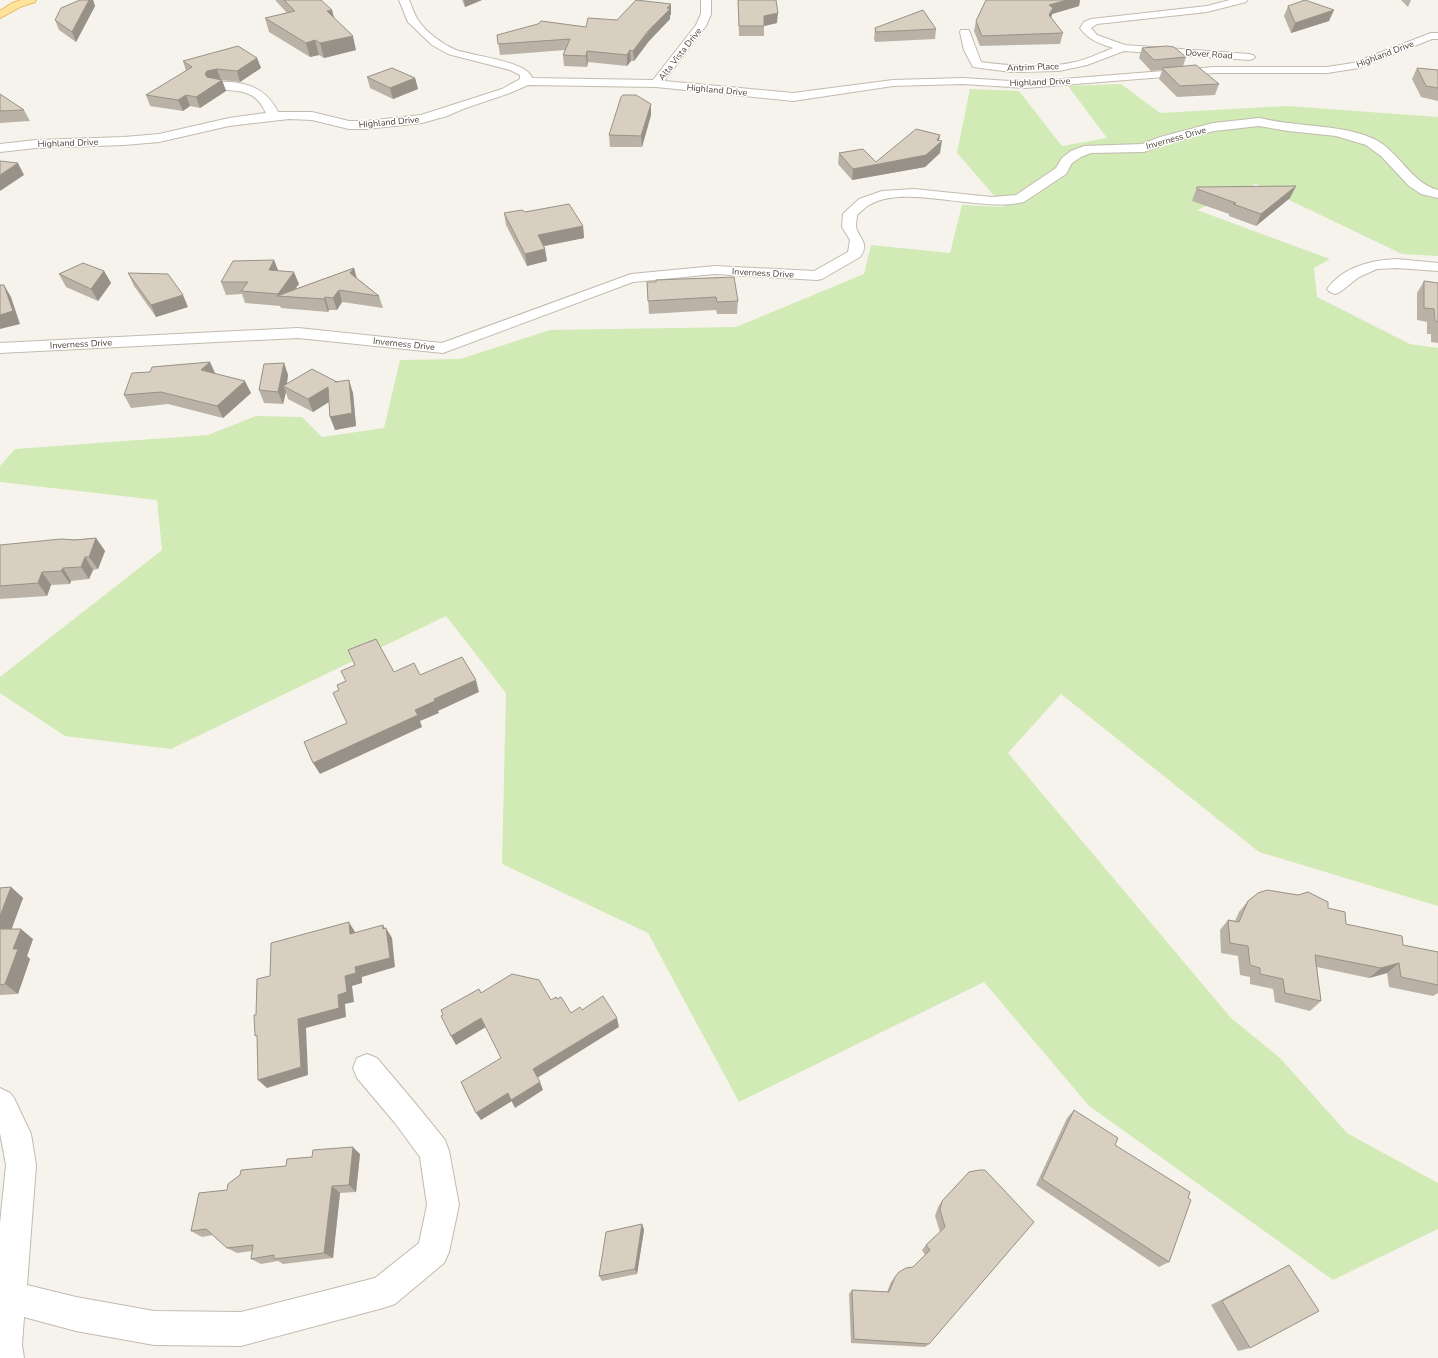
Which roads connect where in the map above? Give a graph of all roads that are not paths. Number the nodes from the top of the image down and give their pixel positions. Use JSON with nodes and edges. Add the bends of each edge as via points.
{"nodes":[{"id":1,"x":31,"y":0,"type":"edge"},
{"id":2,"x":404,"y":0,"type":"edge"},
{"id":3,"x":706,"y":0,"type":"edge"},
{"id":4,"x":1242,"y":0,"type":"edge"},
{"id":5,"x":0,"y":15,"type":"edge"},
{"id":6,"x":965,"y":32,"type":"dead end"},
{"id":7,"x":1438,"y":36,"type":"edge"},
{"id":8,"x":1123,"y":48,"type":"junction"},
{"id":9,"x":1258,"y":58,"type":"dead end"},
{"id":10,"x":1281,"y":59,"type":"dead end"},
{"id":11,"x":1355,"y":66,"type":"junction"},
{"id":12,"x":526,"y":81,"type":"junction"},
{"id":13,"x":656,"y":84,"type":"junction"},
{"id":14,"x":216,"y":86,"type":"edge"},
{"id":15,"x":274,"y":116,"type":"junction"},
{"id":16,"x":0,"y":148,"type":"edge"},
{"id":17,"x":1438,"y":194,"type":"edge"},
{"id":18,"x":1438,"y":267,"type":"edge"},
{"id":19,"x":1334,"y":289,"type":"dead end"},
{"id":20,"x":0,"y":348,"type":"edge"},
{"id":21,"x":367,"y":1068,"type":"dead end"},
{"id":22,"x":0,"y":1103,"type":"edge"},
{"id":23,"x":9,"y":1297,"type":"junction"},
{"id":24,"x":4,"y":1349,"type":"edge"}],
"edges":[{"from":1,"to":5,"type":"main road","via":[[16,5]]},
{"from":2,"to":12,"type":"street","via":[[412,20],[436,43],[452,52],[514,68],[524,73]]},
{"from":3,"to":13,"type":"street","name":"Alta Vista Drive","via":[[706,14],[702,26]]},
{"from":4,"to":8,"type":"street","name":"Dover Road","via":[[1207,9],[1095,21],[1085,28],[1093,37]]},
{"from":6,"to":8,"type":"street","name":"Antrim Place","via":[[977,65],[1006,69],[1070,66]]},
{"from":7,"to":11,"type":"street","name":"Highland Drive","via":[[1431,36]]},
{"from":8,"to":9,"type":"street","name":"Dover Road"},
{"from":10,"to":11,"type":"street"},
{"from":11,"to":13,"type":"street","name":"Highland Drive","via":[[1327,70],[1214,70],[1025,85],[963,81],[893,83],[793,97]]},
{"from":12,"to":13,"type":"street","name":"Highland Drive"},
{"from":12,"to":15,"type":"street","name":"Highland Drive","via":[[506,91],[444,113],[416,120],[366,126],[349,125],[312,116]]},
{"from":14,"to":15,"type":"street","via":[[242,86],[258,93],[269,103]]},
{"from":15,"to":16,"type":"street","name":"Highland Drive","via":[[229,122],[159,138]]},
{"from":17,"to":20,"type":"street","name":"Inverness Drive","via":[[1414,183],[1386,153],[1370,142],[1354,136],[1259,122],[1240,123],[1213,127],[1144,148],[1089,148],[1076,154],[1067,161],[1061,171],[1019,199],[992,201],[914,193],[887,194],[864,202],[850,214],[849,227],[857,240],[855,254],[817,276],[715,270],[631,278],[443,348],[298,333]]},
{"from":18,"to":19,"type":"street","via":[[1400,263],[1379,265],[1358,271]]},
{"from":21,"to":23,"type":"street","via":[[434,1151],[443,1205],[433,1252],[383,1292],[241,1329],[154,1328],[76,1314]]},
{"from":22,"to":23,"type":"street","via":[[16,1134],[20,1165]]},
{"from":23,"to":24,"type":"street"}]}
